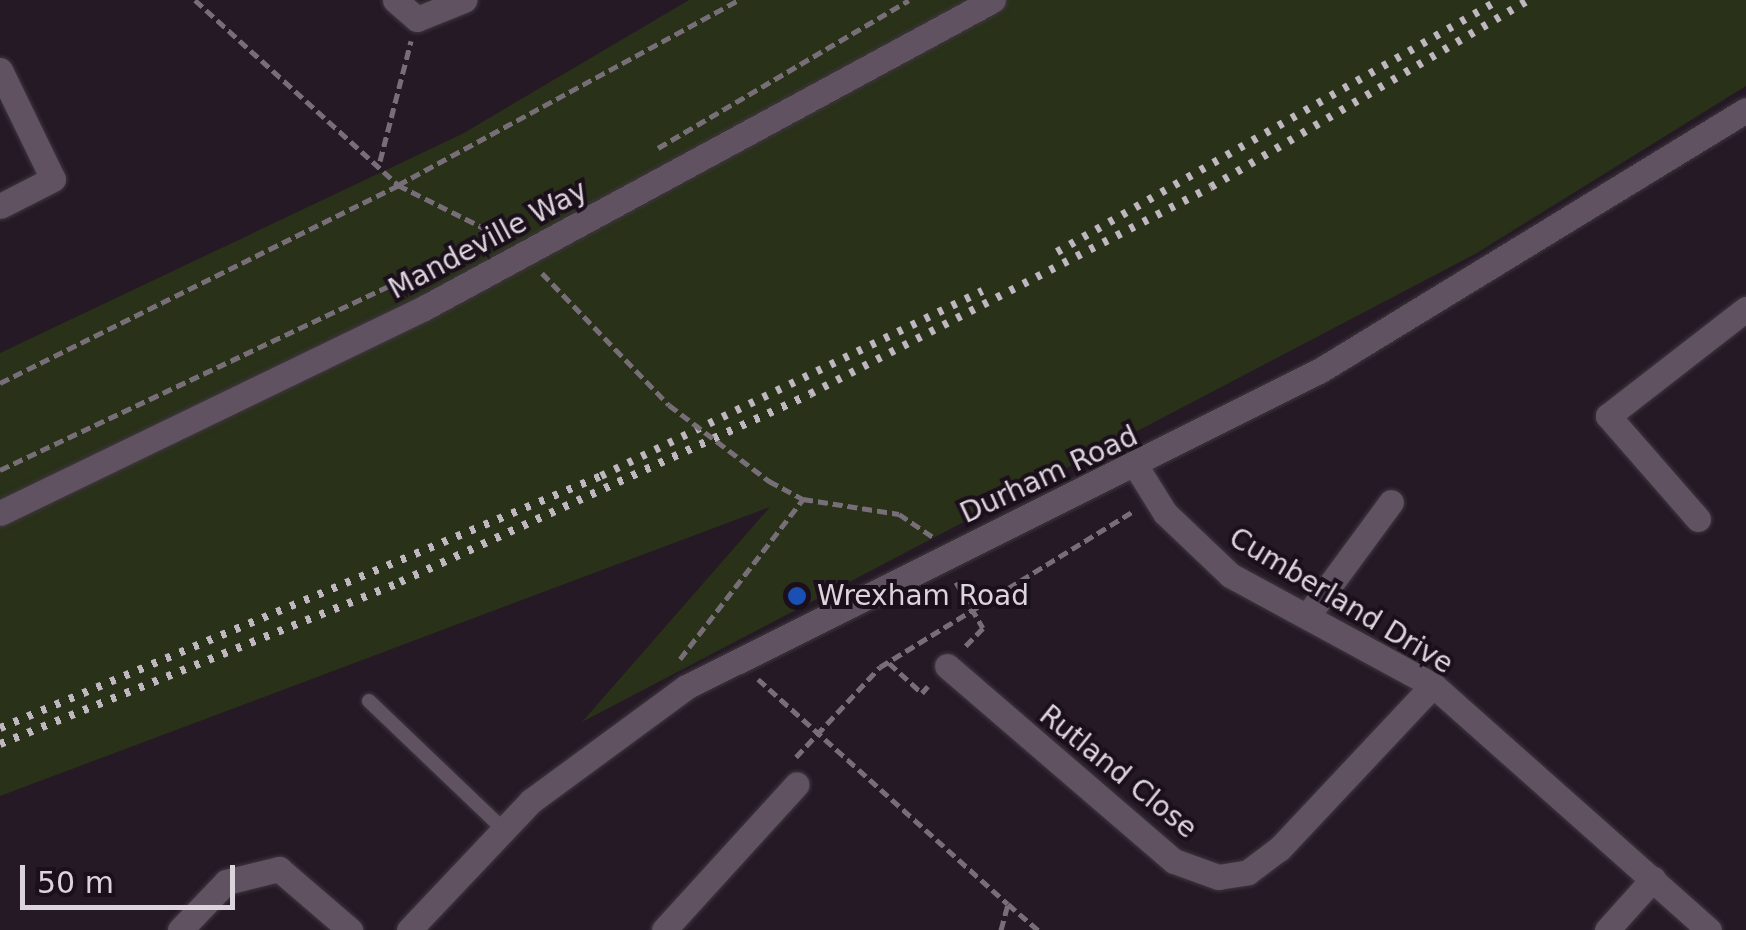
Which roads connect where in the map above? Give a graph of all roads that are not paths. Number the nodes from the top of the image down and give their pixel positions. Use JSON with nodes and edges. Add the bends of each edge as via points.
{"nodes":[{"id":1,"x":395,"y":0,"type":"edge"},
{"id":2,"x":464,"y":0,"type":"edge"},
{"id":3,"x":994,"y":0,"type":"edge"},
{"id":4,"x":0,"y":70,"type":"edge"},
{"id":5,"x":1746,"y":110,"type":"edge"},
{"id":6,"x":0,"y":206,"type":"edge"},
{"id":7,"x":1746,"y":309,"type":"edge"},
{"id":8,"x":1138,"y":468,"type":"junction"},
{"id":9,"x":1392,"y":502,"type":"dead end"},
{"id":10,"x":0,"y":513,"type":"edge"},
{"id":11,"x":1698,"y":519,"type":"dead end"},
{"id":12,"x":1308,"y":615,"type":"junction"},
{"id":13,"x":947,"y":666,"type":"road end"},
{"id":14,"x":1433,"y":685,"type":"junction"},
{"id":15,"x":369,"y":701,"type":"dead end"},
{"id":16,"x":797,"y":784,"type":"dead end"},
{"id":17,"x":503,"y":830,"type":"junction"},
{"id":18,"x":1653,"y":879,"type":"junction"},
{"id":19,"x":180,"y":930,"type":"edge"},
{"id":20,"x":350,"y":930,"type":"edge"},
{"id":21,"x":409,"y":930,"type":"edge"},
{"id":22,"x":664,"y":930,"type":"edge"},
{"id":23,"x":1607,"y":930,"type":"edge"},
{"id":24,"x":1709,"y":930,"type":"edge"}],
"edges":[{"from":1,"to":2,"type":"street","via":[[417,18]]},
{"from":3,"to":10,"type":"street","name":"Mandeville Way","via":[[527,254]]},
{"from":4,"to":6,"type":"street","via":[[53,179]]},
{"from":5,"to":8,"type":"street","name":"Durham Road","via":[[1458,291]]},
{"from":7,"to":11,"type":"street","via":[[1608,416]]},
{"from":8,"to":12,"type":"street","name":"Cumberland Drive","via":[[1155,498],[1230,575]]},
{"from":8,"to":17,"type":"street","name":"Durham Road","via":[[735,659],[578,762]]},
{"from":9,"to":12,"type":"street"},
{"from":12,"to":14,"type":"street","name":"Cumberland Drive"},
{"from":13,"to":14,"type":"street","name":"Rutland Close","via":[[1174,861],[1218,877],[1248,872],[1279,848]]},
{"from":14,"to":18,"type":"street","name":"Cumberland Drive"},
{"from":15,"to":17,"type":"lane"},
{"from":16,"to":22,"type":"street"},
{"from":17,"to":21,"type":"street","name":"Durham Road"},
{"from":18,"to":23,"type":"street"},
{"from":18,"to":24,"type":"street","name":"Cumberland Drive"},
{"from":19,"to":20,"type":"street","via":[[226,882],[278,869]]}]}
